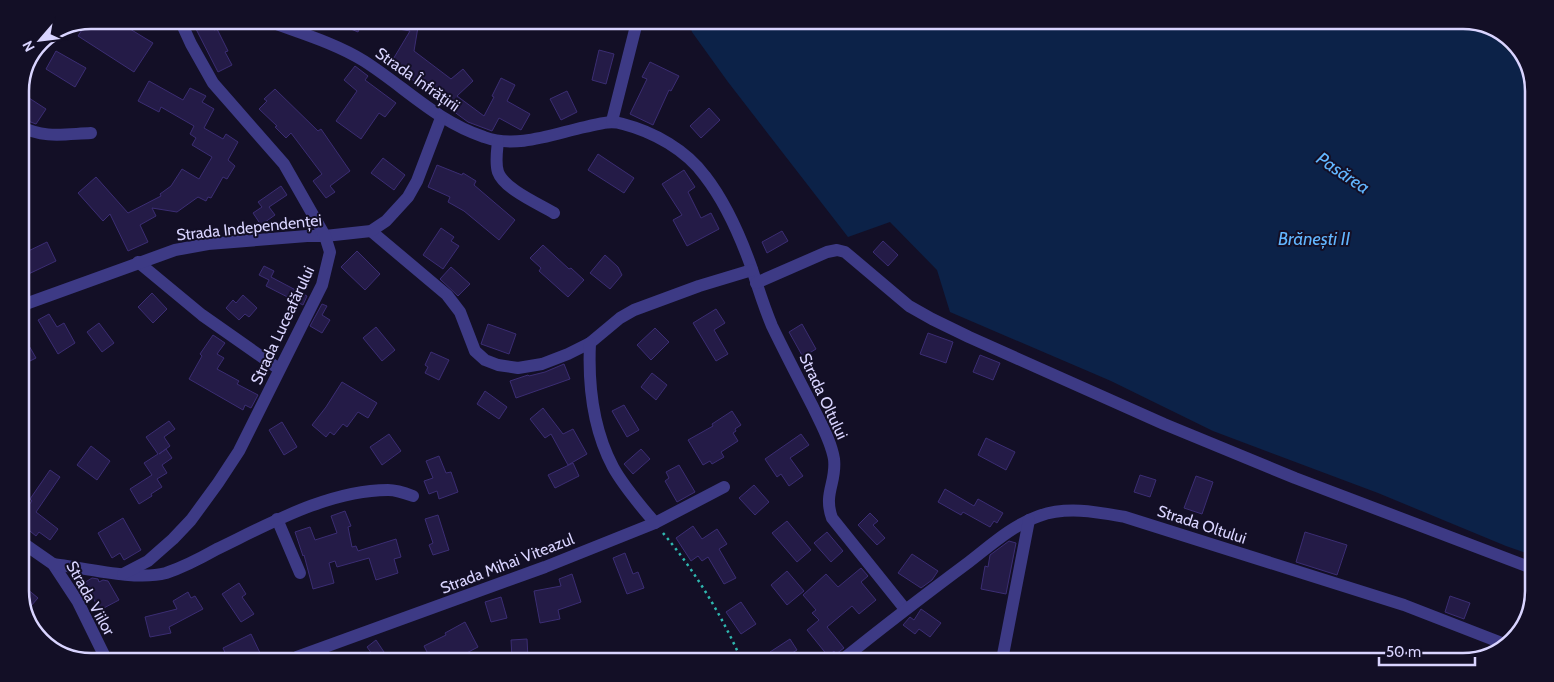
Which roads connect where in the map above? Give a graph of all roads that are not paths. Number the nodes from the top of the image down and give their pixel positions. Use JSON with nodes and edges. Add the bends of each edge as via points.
{"nodes":[{"id":1,"x":184,"y":29,"type":"edge"},
{"id":2,"x":289,"y":29,"type":"edge"},
{"id":3,"x":635,"y":29,"type":"edge"},
{"id":4,"x":441,"y":118,"type":"junction"},
{"id":5,"x":612,"y":121,"type":"junction"},
{"id":6,"x":29,"y":130,"type":"edge"},
{"id":7,"x":91,"y":133,"type":"dead end"},
{"id":8,"x":498,"y":141,"type":"junction"},
{"id":9,"x":554,"y":213,"type":"dead end"},
{"id":10,"x":371,"y":231,"type":"junction"},
{"id":11,"x":325,"y":236,"type":"junction"},
{"id":12,"x":138,"y":262,"type":"junction"},
{"id":13,"x":752,"y":270,"type":"junction"},
{"id":14,"x":756,"y":283,"type":"junction"},
{"id":15,"x":29,"y":303,"type":"edge"},
{"id":16,"x":590,"y":343,"type":"junction"},
{"id":17,"x":279,"y":369,"type":"junction"},
{"id":18,"x":724,"y":487,"type":"dead end"},
{"id":19,"x":413,"y":496,"type":"dead end"},
{"id":20,"x":277,"y":520,"type":"junction"},
{"id":21,"x":1029,"y":520,"type":"junction"},
{"id":22,"x":654,"y":523,"type":"junction"},
{"id":23,"x":29,"y":548,"type":"edge"},
{"id":24,"x":53,"y":564,"type":"junction"},
{"id":25,"x":1525,"y":565,"type":"edge"},
{"id":26,"x":300,"y":573,"type":"dead end"},
{"id":27,"x":122,"y":574,"type":"junction"},
{"id":28,"x":905,"y":609,"type":"junction"},
{"id":29,"x":1499,"y":642,"type":"edge"},
{"id":30,"x":103,"y":653,"type":"edge"},
{"id":31,"x":308,"y":653,"type":"edge"},
{"id":32,"x":851,"y":653,"type":"edge"},
{"id":33,"x":1003,"y":653,"type":"edge"}],
"edges":[{"from":1,"to":11,"type":"street","name":"Strada Luceafărului","via":[[213,82],[284,164]]},
{"from":2,"to":4,"type":"street","name":"Strada Înfrățirii","via":[[363,60]]},
{"from":3,"to":5,"type":"street"},
{"from":4,"to":8,"type":"street","name":"Strada Înfrățirii"},
{"from":4,"to":10,"type":"street","via":[[408,197],[386,222]]},
{"from":5,"to":8,"type":"street","name":"Strada Înfrățirii","via":[[527,140]]},
{"from":5,"to":13,"type":"street","name":"Strada Oltului","via":[[661,139],[694,163],[721,203]]},
{"from":6,"to":7,"type":"street","via":[[47,135]]},
{"from":8,"to":9,"type":"street","via":[[496,163],[501,178],[509,187]]},
{"from":10,"to":11,"type":"street","name":"Strada Independenței"},
{"from":10,"to":16,"type":"street","via":[[447,295],[460,312],[475,351],[485,360],[518,368],[556,359]]},
{"from":11,"to":12,"type":"street","name":"Strada Independenței","via":[[208,244]]},
{"from":11,"to":17,"type":"street","name":"Strada Luceafărului","via":[[330,252],[322,285]]},
{"from":12,"to":15,"type":"street","name":"Strada Independenței"},
{"from":12,"to":17,"type":"street","via":[[202,315]]},
{"from":13,"to":14,"type":"street","name":"Strada Oltului"},
{"from":13,"to":16,"type":"street","via":[[634,310]]},
{"from":14,"to":25,"type":"street","via":[[827,252],[845,252],[909,306],[932,319],[1164,424]]},
{"from":14,"to":28,"type":"street","name":"Strada Oltului","via":[[772,325],[828,438],[834,460],[828,498],[832,518]]},
{"from":16,"to":22,"type":"street","via":[[592,397],[600,435],[614,468]]},
{"from":17,"to":27,"type":"street","name":"Strada Luceafărului","via":[[239,451],[213,491],[173,539],[148,561]]},
{"from":18,"to":22,"type":"street","name":"Strada Mihai Viteazul"},
{"from":19,"to":20,"type":"street","via":[[389,490],[360,492],[334,498]]},
{"from":20,"to":26,"type":"street"},
{"from":20,"to":27,"type":"street","via":[[165,573],[147,576]]},
{"from":21,"to":28,"type":"street","name":"Strada Oltului"},
{"from":21,"to":29,"type":"street","name":"Strada Oltului","via":[[1075,510],[1125,517],[1404,605]]},
{"from":21,"to":33,"type":"street"},
{"from":22,"to":31,"type":"street","name":"Strada Mihai Viteazul"},
{"from":23,"to":24,"type":"street","name":"Strada Viilor"},
{"from":24,"to":27,"type":"street"},
{"from":24,"to":30,"type":"street","name":"Strada Viilor","via":[[78,602]]},
{"from":28,"to":32,"type":"street","name":"Strada Oltului"}]}
